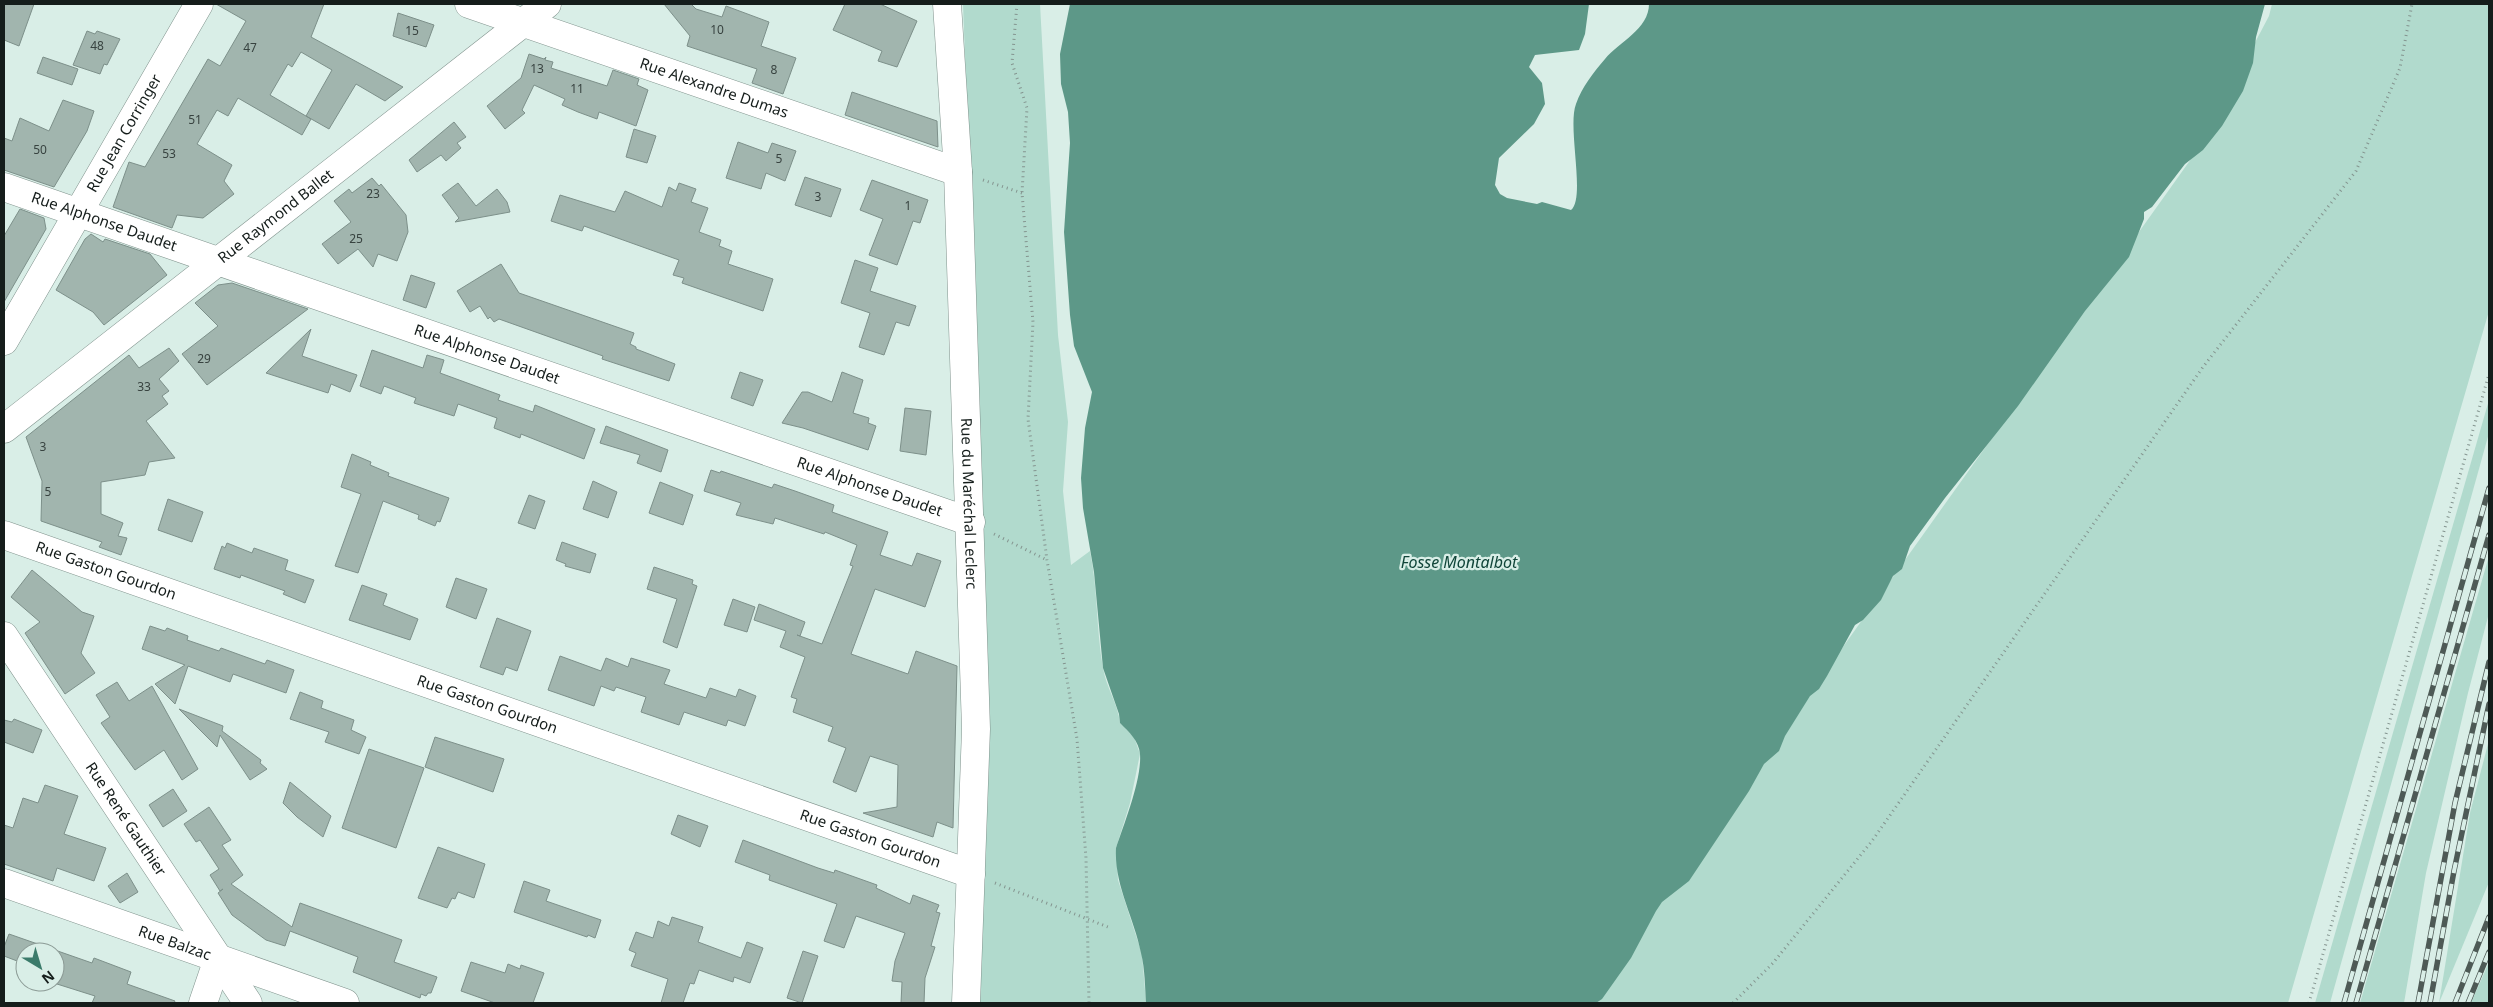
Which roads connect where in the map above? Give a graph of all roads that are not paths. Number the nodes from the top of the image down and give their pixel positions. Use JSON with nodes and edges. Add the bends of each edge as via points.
{"nodes":[{"id":1,"x":199,"y":4,"type":"edge"},
{"id":2,"x":468,"y":4,"type":"edge"},
{"id":3,"x":547,"y":4,"type":"edge"},
{"id":4,"x":946,"y":4,"type":"edge"},
{"id":5,"x":523,"y":23,"type":"junction"},
{"id":6,"x":958,"y":172,"type":"junction"},
{"id":7,"x":4,"y":187,"type":"edge"},
{"id":8,"x":78,"y":212,"type":"junction"},
{"id":9,"x":219,"y":260,"type":"junction"},
{"id":10,"x":4,"y":341,"type":"edge"},
{"id":11,"x":4,"y":429,"type":"edge"},
{"id":12,"x":971,"y":522,"type":"junction"},
{"id":13,"x":4,"y":535,"type":"edge"},
{"id":14,"x":4,"y":636,"type":"edge"},
{"id":15,"x":971,"y":874,"type":"junction"},
{"id":16,"x":4,"y":883,"type":"edge"},
{"id":17,"x":218,"y":959,"type":"junction"},
{"id":18,"x":203,"y":1003,"type":"edge"},
{"id":19,"x":248,"y":1003,"type":"edge"},
{"id":20,"x":345,"y":1003,"type":"edge"},
{"id":21,"x":966,"y":1003,"type":"edge"}],
"edges":[{"from":1,"to":8,"type":"street","name":"Rue Jean Corringer"},
{"from":2,"to":5,"type":"street","name":"Rue Alexandre Dumas"},
{"from":3,"to":5,"type":"street","name":"Rue Raymond Ballet"},
{"from":4,"to":6,"type":"street","name":"Rue du Maréchal Leclerc"},
{"from":5,"to":6,"type":"street","name":"Rue Alexandre Dumas"},
{"from":5,"to":9,"type":"street","name":"Rue Raymond Ballet"},
{"from":6,"to":12,"type":"street","name":"Rue du Maréchal Leclerc"},
{"from":7,"to":8,"type":"street","name":"Rue Alphonse Daudet"},
{"from":8,"to":9,"type":"street","name":"Rue Alphonse Daudet"},
{"from":8,"to":10,"type":"street","name":"Rue Jean Corringer"},
{"from":9,"to":11,"type":"street","name":"Rue Raymond Ballet"},
{"from":9,"to":12,"type":"street","name":"Rue Alphonse Daudet"},
{"from":12,"to":15,"type":"street","name":"Rue du Maréchal Leclerc","via":[[976,729]]},
{"from":13,"to":15,"type":"street","name":"Rue Gaston Gourdon"},
{"from":14,"to":17,"type":"street","name":"Rue René Gauthier"},
{"from":15,"to":21,"type":"street","name":"Rue du Maréchal Leclerc"},
{"from":16,"to":17,"type":"street","name":"Rue Balzac"},
{"from":17,"to":18,"type":"street"},
{"from":17,"to":19,"type":"street","name":"Rue René Gauthier"},
{"from":17,"to":20,"type":"street","name":"Rue Balzac"}]}
